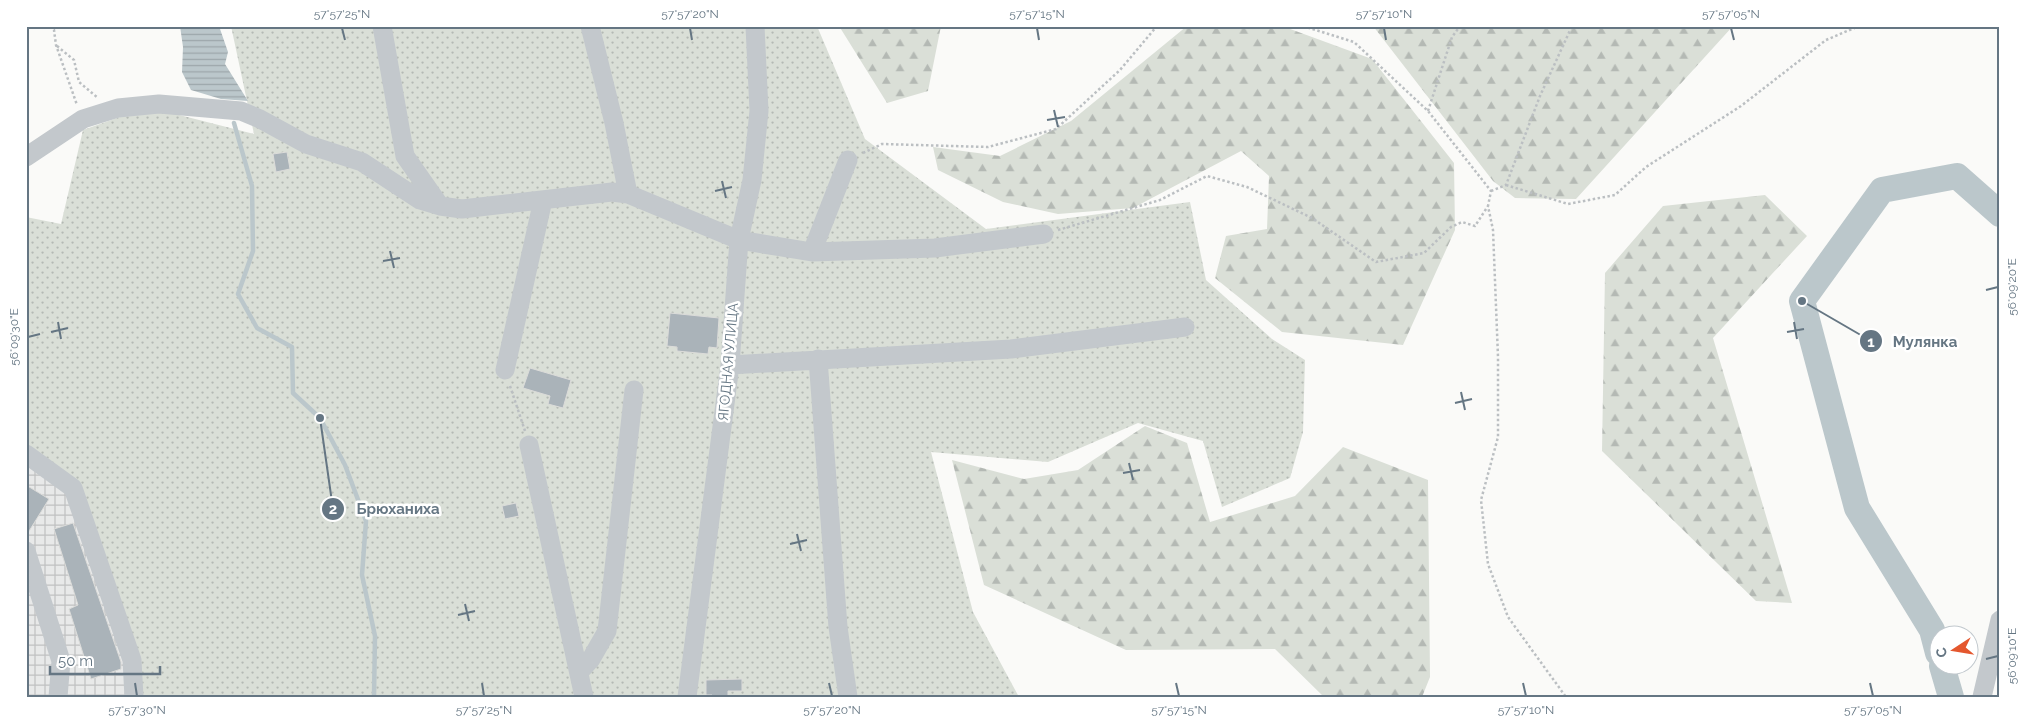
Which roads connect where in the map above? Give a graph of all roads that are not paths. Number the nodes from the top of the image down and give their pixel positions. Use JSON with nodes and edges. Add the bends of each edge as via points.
{"nodes":[{"id":1,"x":382,"y":26,"type":"edge"},
{"id":2,"x":590,"y":26,"type":"edge"},
{"id":3,"x":755,"y":26,"type":"edge"},
{"id":4,"x":26,"y":156,"type":"edge"},
{"id":5,"x":848,"y":160,"type":"road end"},
{"id":6,"x":628,"y":194,"type":"junction"},
{"id":7,"x":543,"y":200,"type":"junction"},
{"id":8,"x":440,"y":206,"type":"junction"},
{"id":9,"x":1044,"y":234,"type":"road end"},
{"id":10,"x":739,"y":240,"type":"junction"},
{"id":11,"x":812,"y":252,"type":"junction"},
{"id":12,"x":1185,"y":326,"type":"dead end"},
{"id":13,"x":818,"y":359,"type":"junction"},
{"id":14,"x":730,"y":365,"type":"junction"},
{"id":15,"x":505,"y":370,"type":"road end"},
{"id":16,"x":634,"y":390,"type":"dead end"},
{"id":17,"x":530,"y":445,"type":"road end"},
{"id":18,"x":26,"y":454,"type":"edge"},
{"id":19,"x":26,"y":551,"type":"edge"},
{"id":20,"x":2000,"y":620,"type":"edge"},
{"id":21,"x":580,"y":671,"type":"junction"},
{"id":22,"x":58,"y":697,"type":"edge"},
{"id":23,"x":134,"y":697,"type":"edge"},
{"id":24,"x":584,"y":697,"type":"edge"},
{"id":25,"x":688,"y":697,"type":"edge"},
{"id":26,"x":848,"y":697,"type":"edge"},
{"id":27,"x":1982,"y":697,"type":"edge"}],
"edges":[{"from":1,"to":8,"type":"street","via":[[406,156]]},
{"from":2,"to":6,"type":"street"},
{"from":3,"to":10,"type":"street","name":"ЯГОДНАЯ УЛИЦА","via":[[759,111],[752,180]]},
{"from":4,"to":8,"type":"street","via":[[88,118],[113,110],[159,104],[241,112],[306,144],[362,162],[420,200]]},
{"from":5,"to":11,"type":"street"},
{"from":6,"to":7,"type":"street","via":[[594,193]]},
{"from":6,"to":10,"type":"street"},
{"from":7,"to":8,"type":"street","via":[[462,209]]},
{"from":7,"to":15,"type":"street"},
{"from":9,"to":11,"type":"street","via":[[935,248]]},
{"from":10,"to":11,"type":"street"},
{"from":10,"to":14,"type":"street","name":"ЯГОДНАЯ УЛИЦА"},
{"from":12,"to":13,"type":"street","via":[[1011,348]]},
{"from":13,"to":14,"type":"street"},
{"from":13,"to":26,"type":"street","via":[[838,627]]},
{"from":14,"to":25,"type":"street","name":"ЯГОДНАЯ УЛИЦА"},
{"from":16,"to":21,"type":"street","via":[[607,632]]},
{"from":17,"to":21,"type":"street"},
{"from":18,"to":23,"type":"street","via":[[73,488],[132,660]]},
{"from":19,"to":22,"type":"street","via":[[62,661]]},
{"from":20,"to":27,"type":"street"},
{"from":21,"to":24,"type":"street"}]}
